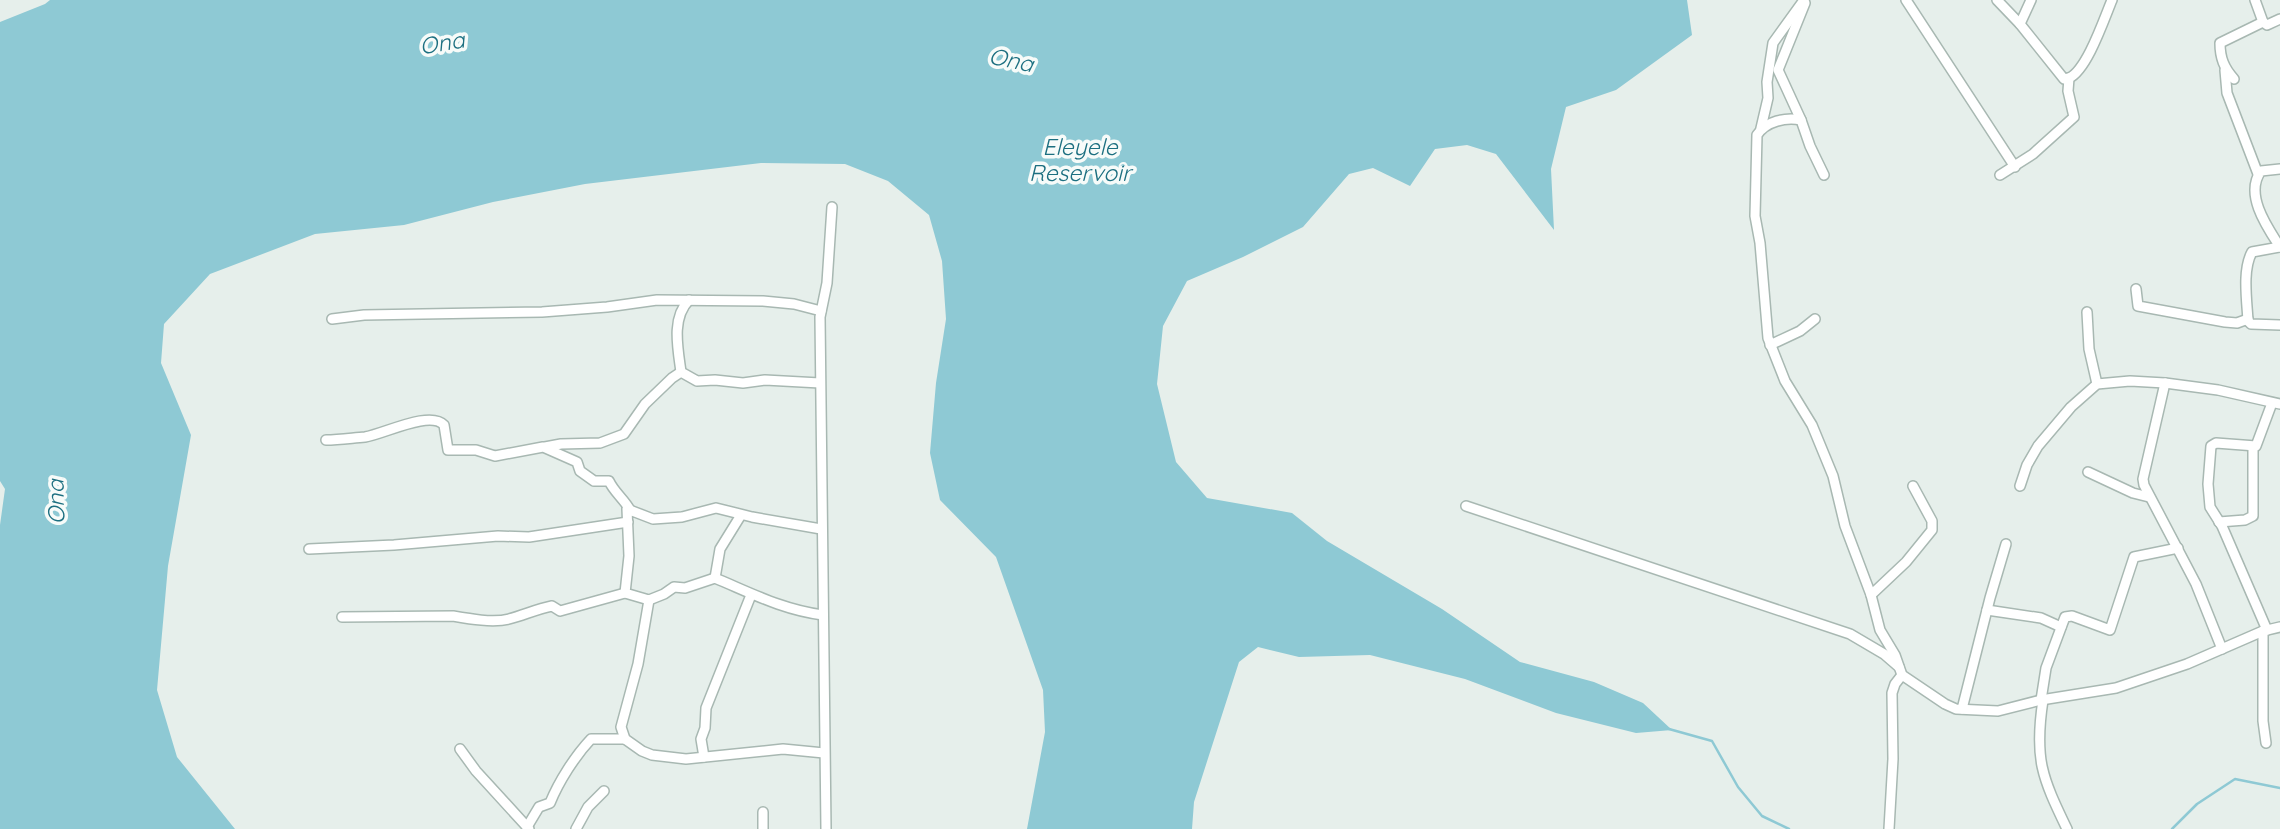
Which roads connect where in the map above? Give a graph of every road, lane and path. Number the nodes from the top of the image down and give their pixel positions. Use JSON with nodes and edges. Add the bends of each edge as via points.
{"nodes":[{"id":1,"x":1805,"y":0,"type":"edge"},
{"id":2,"x":1906,"y":0,"type":"edge"},
{"id":3,"x":1997,"y":0,"type":"edge"},
{"id":4,"x":2031,"y":0,"type":"edge"},
{"id":5,"x":2112,"y":0,"type":"edge"},
{"id":6,"x":2255,"y":0,"type":"edge"},
{"id":7,"x":2280,"y":19,"type":"edge"},
{"id":8,"x":2263,"y":22,"type":"junction"},
{"id":9,"x":2020,"y":24,"type":"junction"},
{"id":10,"x":2225,"y":70,"type":"junction"},
{"id":11,"x":2069,"y":78,"type":"junction"},
{"id":12,"x":2234,"y":79,"type":"dead end"},
{"id":13,"x":1801,"y":120,"type":"junction"},
{"id":14,"x":1761,"y":128,"type":"junction"},
{"id":15,"x":2015,"y":167,"type":"junction"},
{"id":16,"x":2280,"y":169,"type":"edge"},
{"id":17,"x":2258,"y":174,"type":"junction"},
{"id":18,"x":1824,"y":175,"type":"dead end"},
{"id":19,"x":2000,"y":175,"type":"dead end"},
{"id":20,"x":832,"y":207,"type":"dead end"},
{"id":21,"x":2280,"y":247,"type":"edge"},
{"id":22,"x":2136,"y":289,"type":"dead end"},
{"id":23,"x":689,"y":300,"type":"junction"},
{"id":24,"x":821,"y":312,"type":"junction"},
{"id":25,"x":2087,"y":312,"type":"dead end"},
{"id":26,"x":332,"y":318,"type":"dead end"},
{"id":27,"x":1815,"y":319,"type":"dead end"},
{"id":28,"x":2248,"y":319,"type":"junction"},
{"id":29,"x":2280,"y":325,"type":"edge"},
{"id":30,"x":1770,"y":345,"type":"junction"},
{"id":31,"x":681,"y":372,"type":"junction"},
{"id":32,"x":820,"y":383,"type":"junction"},
{"id":33,"x":2165,"y":383,"type":"junction"},
{"id":34,"x":2097,"y":384,"type":"junction"},
{"id":35,"x":2276,"y":404,"type":"edge"},
{"id":36,"x":326,"y":440,"type":"dead end"},
{"id":37,"x":543,"y":447,"type":"junction"},
{"id":38,"x":2253,"y":447,"type":"junction"},
{"id":39,"x":2088,"y":472,"type":"dead end"},
{"id":40,"x":1913,"y":486,"type":"dead end"},
{"id":41,"x":2020,"y":486,"type":"dead end"},
{"id":42,"x":2149,"y":497,"type":"junction"},
{"id":43,"x":1466,"y":506,"type":"dead end"},
{"id":44,"x":630,"y":510,"type":"junction"},
{"id":45,"x":741,"y":514,"type":"junction"},
{"id":46,"x":628,"y":522,"type":"junction"},
{"id":47,"x":2219,"y":522,"type":"junction"},
{"id":48,"x":821,"y":529,"type":"junction"},
{"id":49,"x":2006,"y":544,"type":"dead end"},
{"id":50,"x":2178,"y":548,"type":"junction"},
{"id":51,"x":309,"y":549,"type":"dead end"},
{"id":52,"x":715,"y":578,"type":"junction"},
{"id":53,"x":625,"y":593,"type":"junction"},
{"id":54,"x":751,"y":595,"type":"junction"},
{"id":55,"x":1871,"y":595,"type":"junction"},
{"id":56,"x":649,"y":600,"type":"junction"},
{"id":57,"x":1987,"y":610,"type":"junction"},
{"id":58,"x":823,"y":615,"type":"junction"},
{"id":59,"x":342,"y":617,"type":"dead end"},
{"id":60,"x":2061,"y":627,"type":"junction"},
{"id":61,"x":2280,"y":627,"type":"edge"},
{"id":62,"x":2265,"y":630,"type":"junction"},
{"id":63,"x":2222,"y":649,"type":"junction"},
{"id":64,"x":1901,"y":672,"type":"junction"},
{"id":65,"x":2042,"y":700,"type":"junction"},
{"id":66,"x":1962,"y":709,"type":"junction"},
{"id":67,"x":625,"y":739,"type":"junction"},
{"id":68,"x":2266,"y":743,"type":"dead end"},
{"id":69,"x":460,"y":749,"type":"dead end"},
{"id":70,"x":824,"y":752,"type":"junction"},
{"id":71,"x":704,"y":757,"type":"junction"},
{"id":72,"x":604,"y":791,"type":"dead end"},
{"id":73,"x":763,"y":813,"type":"dead end"},
{"id":74,"x":528,"y":828,"type":"edge"},
{"id":75,"x":576,"y":829,"type":"edge"},
{"id":76,"x":763,"y":829,"type":"edge"},
{"id":77,"x":826,"y":829,"type":"edge"},
{"id":78,"x":1889,"y":829,"type":"edge"},
{"id":79,"x":2067,"y":829,"type":"edge"}],
"edges":[{"from":1,"to":13,"type":"street","via":[[1778,70]]},
{"from":1,"to":14,"type":"street","via":[[1773,43]]},
{"from":2,"to":15,"type":"street"},
{"from":3,"to":9,"type":"street"},
{"from":4,"to":9,"type":"street"},
{"from":5,"to":11,"type":"street","via":[[2090,51],[2075,76]]},
{"from":6,"to":8,"type":"street"},
{"from":7,"to":8,"type":"street","via":[[2267,25]]},
{"from":8,"to":10,"type":"street","via":[[2220,43]]},
{"from":9,"to":11,"type":"street","via":[[2064,79]]},
{"from":10,"to":12,"type":"street"},
{"from":10,"to":17,"type":"street","via":[[2227,93]]},
{"from":11,"to":15,"type":"street","via":[[2074,117]]},
{"from":13,"to":14,"type":"street","via":[[1778,120]]},
{"from":13,"to":18,"type":"street"},
{"from":14,"to":30,"type":"street","via":[[1757,135],[1755,216]]},
{"from":15,"to":19,"type":"street"},
{"from":16,"to":17,"type":"street"},
{"from":17,"to":21,"type":"street","via":[[2259,211]]},
{"from":20,"to":24,"type":"street"},
{"from":21,"to":28,"type":"street","via":[[2257,250],[2250,256]]},
{"from":22,"to":28,"type":"street","via":[[2138,306],[2225,322]]},
{"from":23,"to":24,"type":"street","via":[[763,301]]},
{"from":23,"to":26,"type":"street","via":[[542,312]]},
{"from":23,"to":31,"type":"street","via":[[679,318]]},
{"from":24,"to":32,"type":"street"},
{"from":25,"to":34,"type":"street"},
{"from":27,"to":30,"type":"street"},
{"from":28,"to":29,"type":"street","via":[[2251,324]]},
{"from":30,"to":55,"type":"street","via":[[1833,476],[1845,526]]},
{"from":31,"to":32,"type":"street","via":[[698,381]]},
{"from":31,"to":37,"type":"street","via":[[645,404],[624,434],[600,443]]},
{"from":32,"to":48,"type":"street"},
{"from":33,"to":34,"type":"street"},
{"from":33,"to":35,"type":"street"},
{"from":33,"to":42,"type":"street","via":[[2143,479]]},
{"from":34,"to":41,"type":"street","via":[[2038,446]]},
{"from":35,"to":38,"type":"street"},
{"from":36,"to":37,"type":"street","via":[[365,437],[429,420],[442,422],[448,450],[482,450],[495,456]]},
{"from":37,"to":44,"type":"street","via":[[577,463],[594,481],[609,481]]},
{"from":38,"to":47,"type":"street","via":[[2253,516]]},
{"from":38,"to":47,"type":"street","via":[[2211,446],[2208,499]]},
{"from":39,"to":42,"type":"street"},
{"from":40,"to":55,"type":"street","via":[[1932,521],[1932,530]]},
{"from":42,"to":50,"type":"street"},
{"from":43,"to":64,"type":"street","via":[[1850,634],[1884,654]]},
{"from":44,"to":45,"type":"street","via":[[653,519],[716,508]]},
{"from":44,"to":46,"type":"street"},
{"from":45,"to":48,"type":"street"},
{"from":45,"to":52,"type":"street","via":[[720,549]]},
{"from":46,"to":51,"type":"street","via":[[529,537]]},
{"from":46,"to":53,"type":"street"},
{"from":47,"to":62,"type":"street"},
{"from":48,"to":58,"type":"street"},
{"from":49,"to":57,"type":"street"},
{"from":50,"to":60,"type":"street","via":[[2134,557],[2110,630],[2068,615]]},
{"from":50,"to":63,"type":"street"},
{"from":52,"to":54,"type":"street"},
{"from":52,"to":56,"type":"street","via":[[674,587]]},
{"from":53,"to":56,"type":"street"},
{"from":53,"to":59,"type":"street","via":[[560,611],[552,606],[535,609],[507,620]]},
{"from":54,"to":58,"type":"street"},
{"from":54,"to":71,"type":"street","via":[[706,708],[701,739]]},
{"from":55,"to":64,"type":"street","via":[[1880,630]]},
{"from":56,"to":67,"type":"street","via":[[621,727]]},
{"from":57,"to":60,"type":"street","via":[[2040,618]]},
{"from":57,"to":66,"type":"street"},
{"from":58,"to":70,"type":"street"},
{"from":60,"to":65,"type":"street","via":[[2046,668]]},
{"from":61,"to":62,"type":"street"},
{"from":62,"to":63,"type":"street"},
{"from":62,"to":68,"type":"street"},
{"from":63,"to":65,"type":"street","via":[[2116,688]]},
{"from":64,"to":66,"type":"street","via":[[1945,704]]},
{"from":64,"to":78,"type":"street","via":[[1892,693]]},
{"from":65,"to":66,"type":"street","via":[[1988,712]]},
{"from":65,"to":79,"type":"street","via":[[2041,765]]},
{"from":67,"to":71,"type":"street","via":[[652,755]]},
{"from":67,"to":74,"type":"street","via":[[591,739],[550,803],[539,807]]},
{"from":69,"to":74,"type":"street"},
{"from":70,"to":71,"type":"street","via":[[783,749]]},
{"from":70,"to":77,"type":"street"},
{"from":72,"to":75,"type":"street"},
{"from":73,"to":76,"type":"street"}]}
